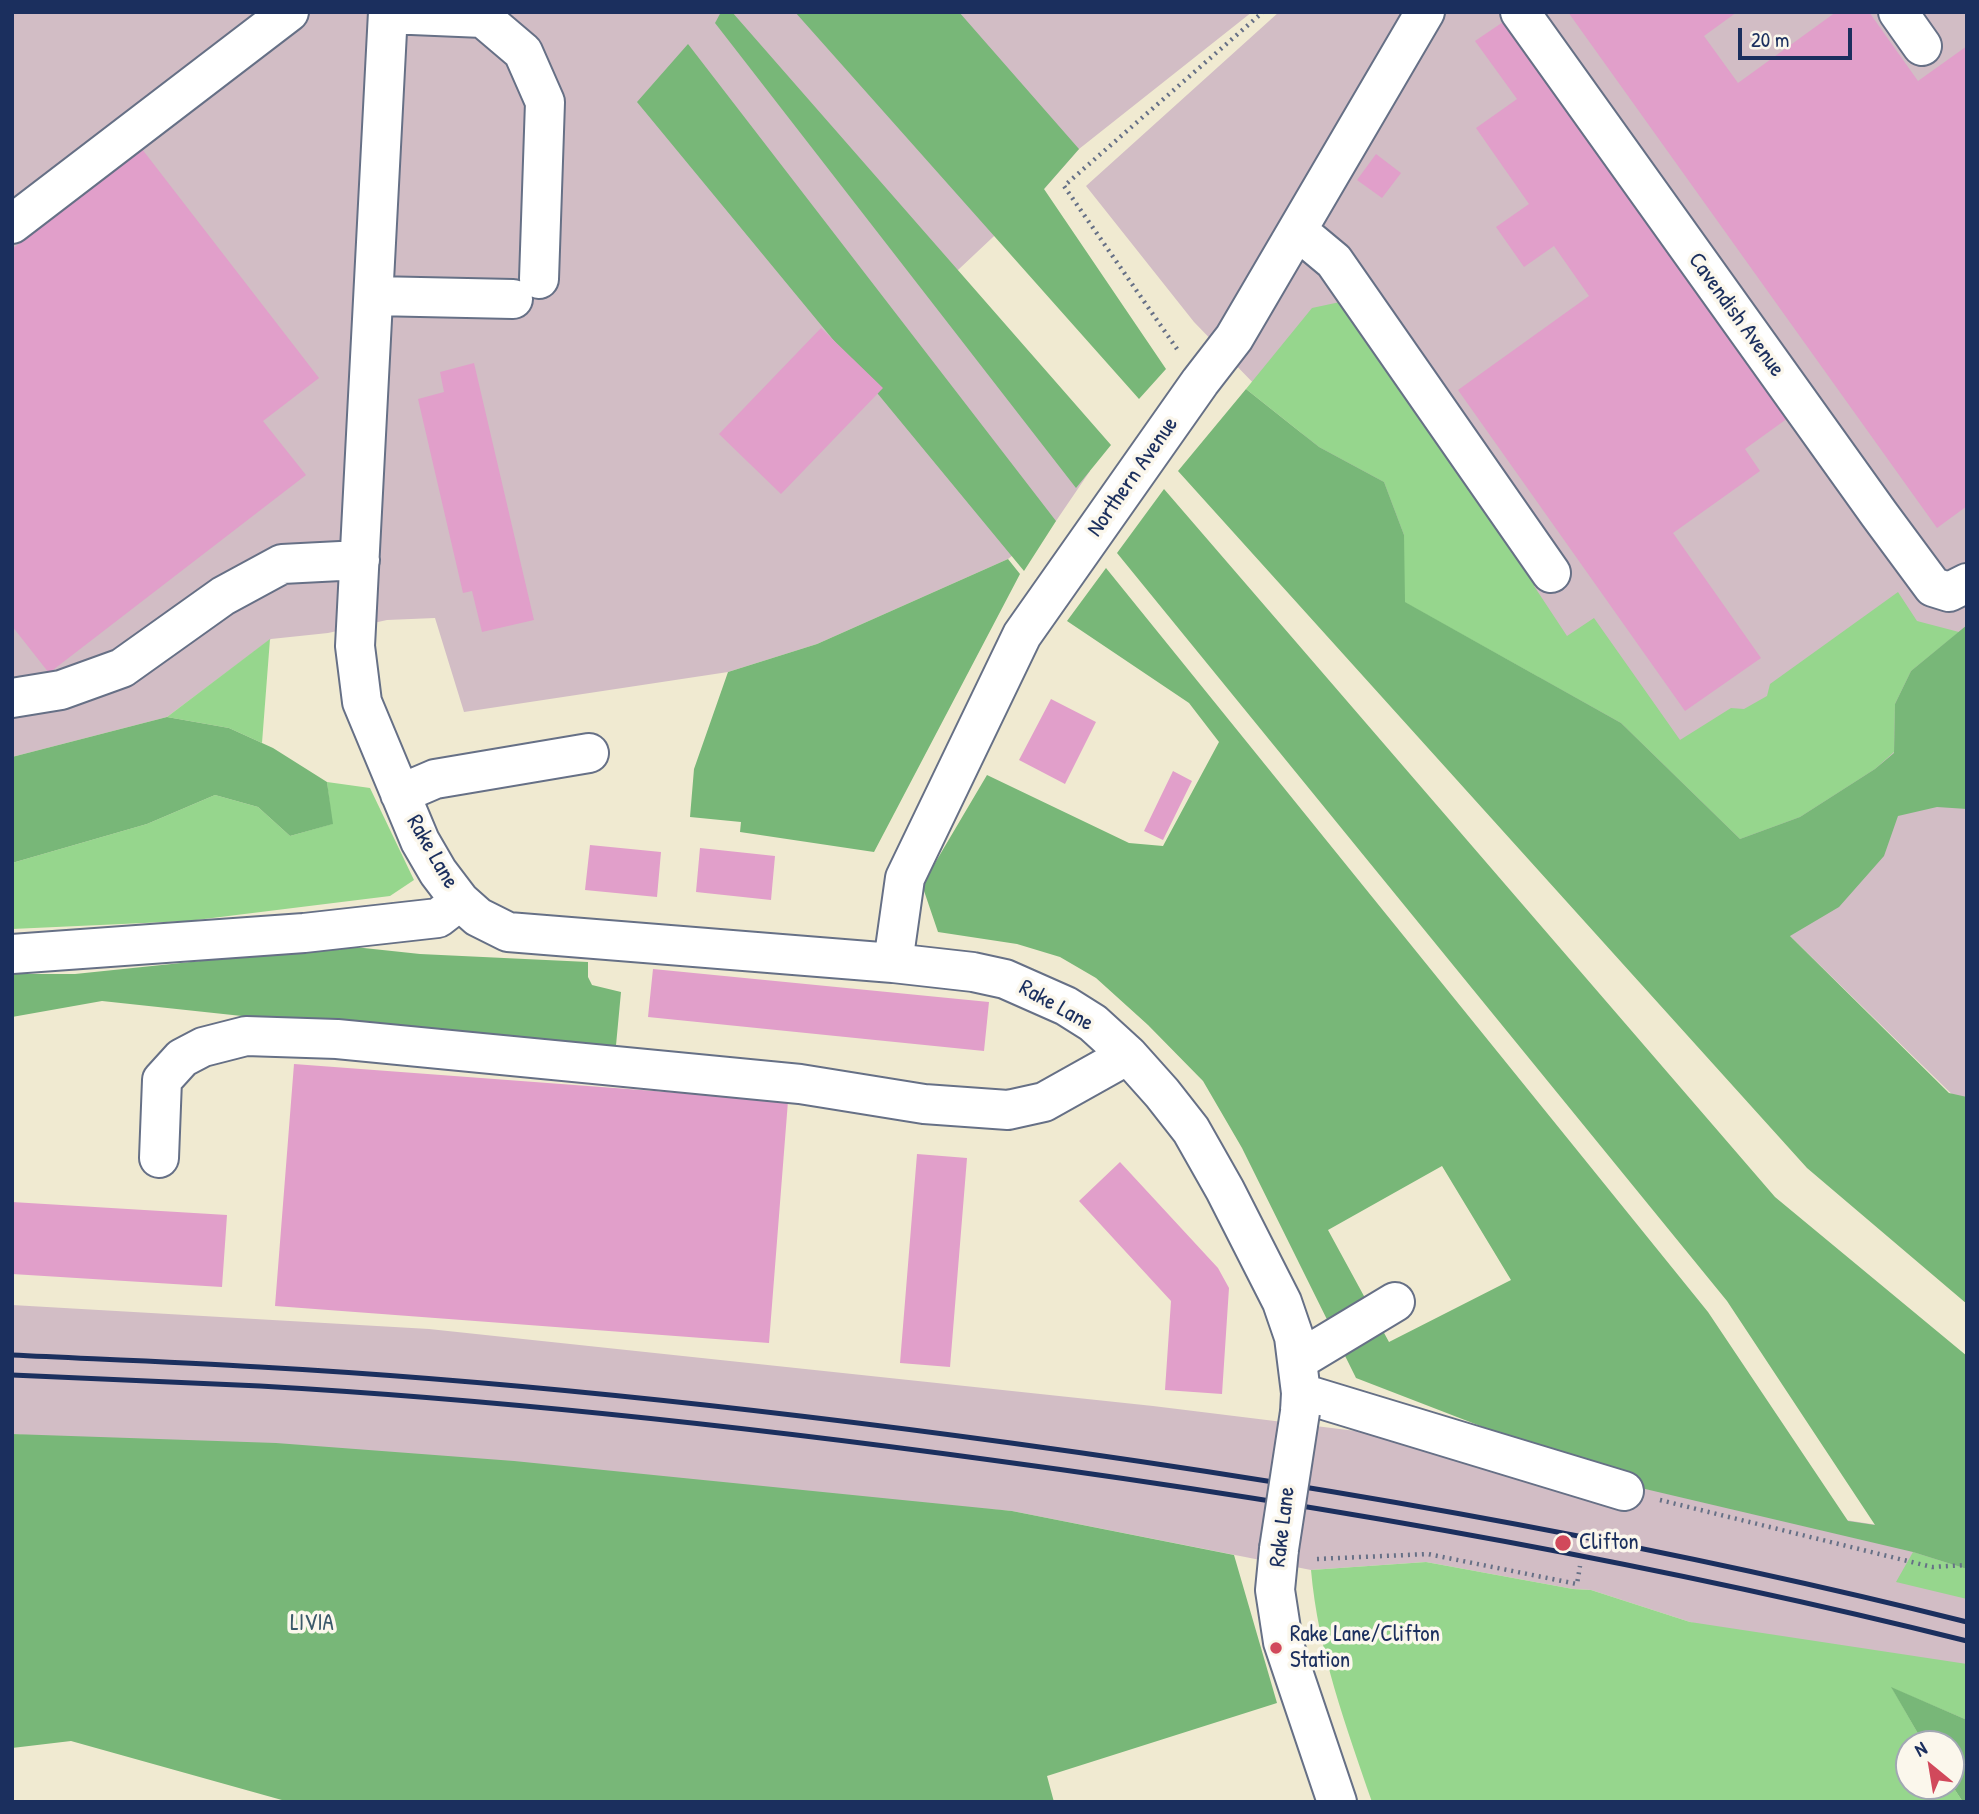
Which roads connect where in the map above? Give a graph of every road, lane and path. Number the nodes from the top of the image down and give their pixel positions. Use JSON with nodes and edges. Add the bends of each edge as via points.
{"nodes":[{"id":1,"x":289,"y":12,"type":"edge"},
{"id":2,"x":1263,"y":12,"type":"edge"},
{"id":3,"x":1424,"y":12,"type":"edge"},
{"id":4,"x":1520,"y":12,"type":"edge"},
{"id":5,"x":1898,"y":12,"type":"edge"},
{"id":6,"x":388,"y":13,"type":"edge"},
{"id":7,"x":1922,"y":46,"type":"dead end"},
{"id":8,"x":12,"y":224,"type":"edge"},
{"id":9,"x":1298,"y":231,"type":"junction"},
{"id":10,"x":374,"y":296,"type":"junction"},
{"id":11,"x":1200,"y":382,"type":"junction"},
{"id":12,"x":360,"y":560,"type":"junction"},
{"id":13,"x":1551,"y":573,"type":"dead end"},
{"id":14,"x":1967,"y":583,"type":"edge"},
{"id":15,"x":12,"y":698,"type":"edge"},
{"id":16,"x":589,"y":752,"type":"dead end"},
{"id":17,"x":400,"y":794,"type":"junction"},
{"id":18,"x":460,"y":901,"type":"junction"},
{"id":19,"x":12,"y":954,"type":"edge"},
{"id":20,"x":893,"y":963,"type":"junction"},
{"id":21,"x":1128,"y":1055,"type":"junction"},
{"id":22,"x":159,"y":1158,"type":"dead end"},
{"id":23,"x":1395,"y":1302,"type":"dead end"},
{"id":24,"x":1299,"y":1389,"type":"junction"},
{"id":25,"x":1624,"y":1491,"type":"joint"},
{"id":26,"x":1278,"y":1555,"type":"junction"},
{"id":27,"x":1967,"y":1565,"type":"edge"},
{"id":28,"x":1580,"y":1566,"type":"dead end"},
{"id":29,"x":1337,"y":1802,"type":"edge"}],
"edges":[{"from":1,"to":8,"type":"street"},
{"from":2,"to":11,"type":"path","via":[[1064,186]]},
{"from":3,"to":9,"type":"street","name":"Northern Avenue"},
{"from":4,"to":14,"type":"street","name":"Cavendish Avenue","via":[[1933,587],[1949,592]]},
{"from":5,"to":7,"type":"street"},
{"from":6,"to":10,"type":"street","name":"Rake Lane"},
{"from":6,"to":10,"type":"street","via":[[483,18],[523,52],[545,102],[526,289]]},
{"from":9,"to":11,"type":"street","name":"Northern Avenue","via":[[1234,338]]},
{"from":9,"to":13,"type":"street","via":[[1334,261]]},
{"from":10,"to":12,"type":"street","name":"Rake Lane"},
{"from":11,"to":20,"type":"street","name":"Northern Avenue","via":[[1022,635],[905,878]]},
{"from":12,"to":15,"type":"street","via":[[282,564],[223,596],[121,668],[61,690]]},
{"from":12,"to":17,"type":"street","name":"Rake Lane","via":[[355,646],[362,702]]},
{"from":16,"to":17,"type":"street","via":[[435,779]]},
{"from":17,"to":18,"type":"street","name":"Rake Lane","via":[[420,841]]},
{"from":18,"to":19,"type":"street","via":[[438,918],[304,933]]},
{"from":18,"to":20,"type":"street","name":"Rake Lane","via":[[478,917],[508,932]]},
{"from":20,"to":21,"type":"street","name":"Rake Lane","via":[[1005,979],[1066,1006]]},
{"from":21,"to":22,"type":"street","via":[[1044,1102],[1008,1110],[924,1104],[800,1084],[337,1039],[246,1036],[203,1047],[182,1058],[162,1080]]},
{"from":21,"to":24,"type":"street","name":"Rake Lane","via":[[1191,1130],[1282,1301],[1294,1337]]},
{"from":23,"to":24,"type":"street"},
{"from":24,"to":25,"type":"street"},
{"from":24,"to":26,"type":"street","name":"Rake Lane","bridge":true},
{"from":25,"to":27,"type":"path","via":[[1932,1567]]},
{"from":26,"to":28,"type":"path","via":[[1428,1553],[1577,1584]]},
{"from":26,"to":29,"type":"street","name":"Rake Lane","via":[[1275,1590],[1283,1642]]}]}
